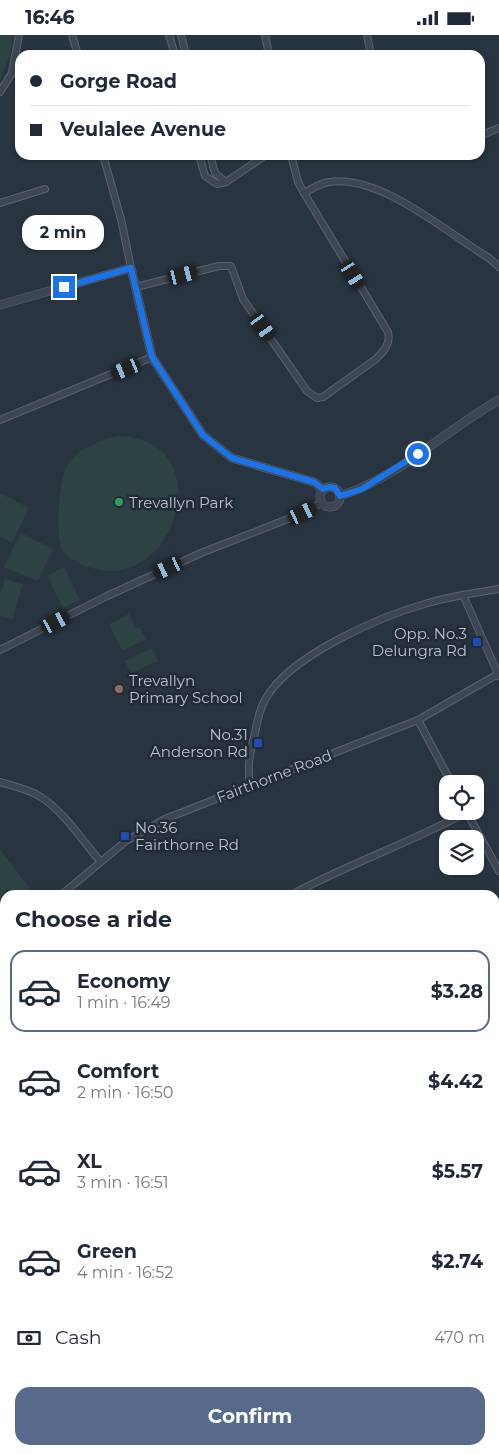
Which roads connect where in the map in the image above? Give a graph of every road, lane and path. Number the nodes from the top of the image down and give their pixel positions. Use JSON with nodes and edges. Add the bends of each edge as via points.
{"nodes":[{"id":1,"x":19,"y":35,"type":"edge"},
{"id":2,"x":72,"y":35,"type":"edge"},
{"id":3,"x":169,"y":35,"type":"edge"},
{"id":4,"x":181,"y":35,"type":"edge"},
{"id":5,"x":265,"y":35,"type":"edge"},
{"id":6,"x":367,"y":35,"type":"edge"},
{"id":7,"x":16,"y":50,"type":"edge"},
{"id":8,"x":76,"y":50,"type":"edge"},
{"id":9,"x":174,"y":50,"type":"edge"},
{"id":10,"x":185,"y":50,"type":"edge"},
{"id":11,"x":269,"y":50,"type":"edge"},
{"id":12,"x":370,"y":50,"type":"edge"},
{"id":13,"x":15,"y":57,"type":"edge"},
{"id":14,"x":0,"y":92,"type":"edge"},
{"id":15,"x":499,"y":128,"type":"edge"},
{"id":16,"x":485,"y":134,"type":"edge"},
{"id":17,"x":103,"y":160,"type":"edge"},
{"id":18,"x":200,"y":160,"type":"edge"},
{"id":19,"x":211,"y":160,"type":"edge"},
{"id":20,"x":258,"y":160,"type":"edge"},
{"id":21,"x":292,"y":160,"type":"edge"},
{"id":22,"x":226,"y":181,"type":"junction"},
{"id":23,"x":45,"y":189,"type":"dead end"},
{"id":24,"x":304,"y":193,"type":"junction"},
{"id":25,"x":0,"y":203,"type":"edge"},
{"id":26,"x":499,"y":267,"type":"edge"},
{"id":27,"x":131,"y":268,"type":"junction"},
{"id":28,"x":136,"y":287,"type":"junction"},
{"id":29,"x":0,"y":305,"type":"edge"},
{"id":30,"x":152,"y":357,"type":"junction"},
{"id":31,"x":499,"y":400,"type":"edge"},
{"id":32,"x":0,"y":420,"type":"edge"},
{"id":33,"x":323,"y":489,"type":"junction"},
{"id":34,"x":340,"y":496,"type":"junction"},
{"id":35,"x":321,"y":503,"type":"junction"},
{"id":36,"x":499,"y":589,"type":"edge"},
{"id":37,"x":463,"y":595,"type":"junction"},
{"id":38,"x":0,"y":650,"type":"edge"},
{"id":39,"x":499,"y":675,"type":"edge"},
{"id":40,"x":418,"y":720,"type":"junction"},
{"id":41,"x":447,"y":775,"type":"edge"},
{"id":42,"x":0,"y":782,"type":"edge"},
{"id":43,"x":250,"y":785,"type":"junction"},
{"id":44,"x":452,"y":820,"type":"edge"},
{"id":45,"x":471,"y":820,"type":"edge"},
{"id":46,"x":100,"y":861,"type":"junction"},
{"id":47,"x":499,"y":871,"type":"edge"},
{"id":48,"x":67,"y":890,"type":"edge"},
{"id":49,"x":301,"y":890,"type":"edge"}],
"edges":[{"from":1,"to":7,"type":"street"},
{"from":2,"to":8,"type":"street"},
{"from":3,"to":9,"type":"street"},
{"from":4,"to":10,"type":"street"},
{"from":5,"to":11,"type":"street"},
{"from":6,"to":12,"type":"street"},
{"from":13,"to":14,"type":"street","via":[[12,73]]},
{"from":15,"to":16,"type":"street"},
{"from":17,"to":27,"type":"street"},
{"from":18,"to":22,"type":"street","via":[[205,176],[216,184]]},
{"from":19,"to":22,"type":"street","via":[[215,173]]},
{"from":20,"to":22,"type":"street"},
{"from":21,"to":24,"type":"street"},
{"from":23,"to":25,"type":"street"},
{"from":24,"to":26,"type":"street","via":[[326,182],[337,181],[382,190],[489,257]]},
{"from":24,"to":28,"type":"street","via":[[388,332],[388,344],[376,359],[323,397],[312,395],[243,299],[232,266],[219,266]]},
{"from":27,"to":28,"type":"street"},
{"from":27,"to":29,"type":"street"},
{"from":28,"to":30,"type":"street"},
{"from":30,"to":32,"type":"street"},
{"from":30,"to":33,"type":"street","via":[[199,429],[216,447],[232,458],[314,482]]},
{"from":31,"to":34,"type":"street","via":[[386,475],[362,489]]},
{"from":33,"to":34,"type":"street","via":[[335,488]]},
{"from":33,"to":35,"type":"street","via":[[319,497]]},
{"from":34,"to":35,"type":"street","via":[[334,507]]},
{"from":35,"to":38,"type":"street","via":[[107,596]]},
{"from":36,"to":37,"type":"street"},
{"from":37,"to":39,"type":"street"},
{"from":37,"to":43,"type":"street","via":[[385,618],[328,646],[285,675],[264,701],[260,713],[248,759]]},
{"from":39,"to":40,"type":"street","name":"Fairthorne Road"},
{"from":40,"to":41,"type":"street"},
{"from":40,"to":43,"type":"street","name":"Fairthorne Road"},
{"from":42,"to":46,"type":"street","via":[[41,797]]},
{"from":43,"to":46,"type":"street","name":"Fairthorne Road","via":[[165,819],[126,841]]},
{"from":44,"to":49,"type":"street"},
{"from":45,"to":47,"type":"street"},
{"from":46,"to":48,"type":"street","name":"Fairthorne Road"}]}
